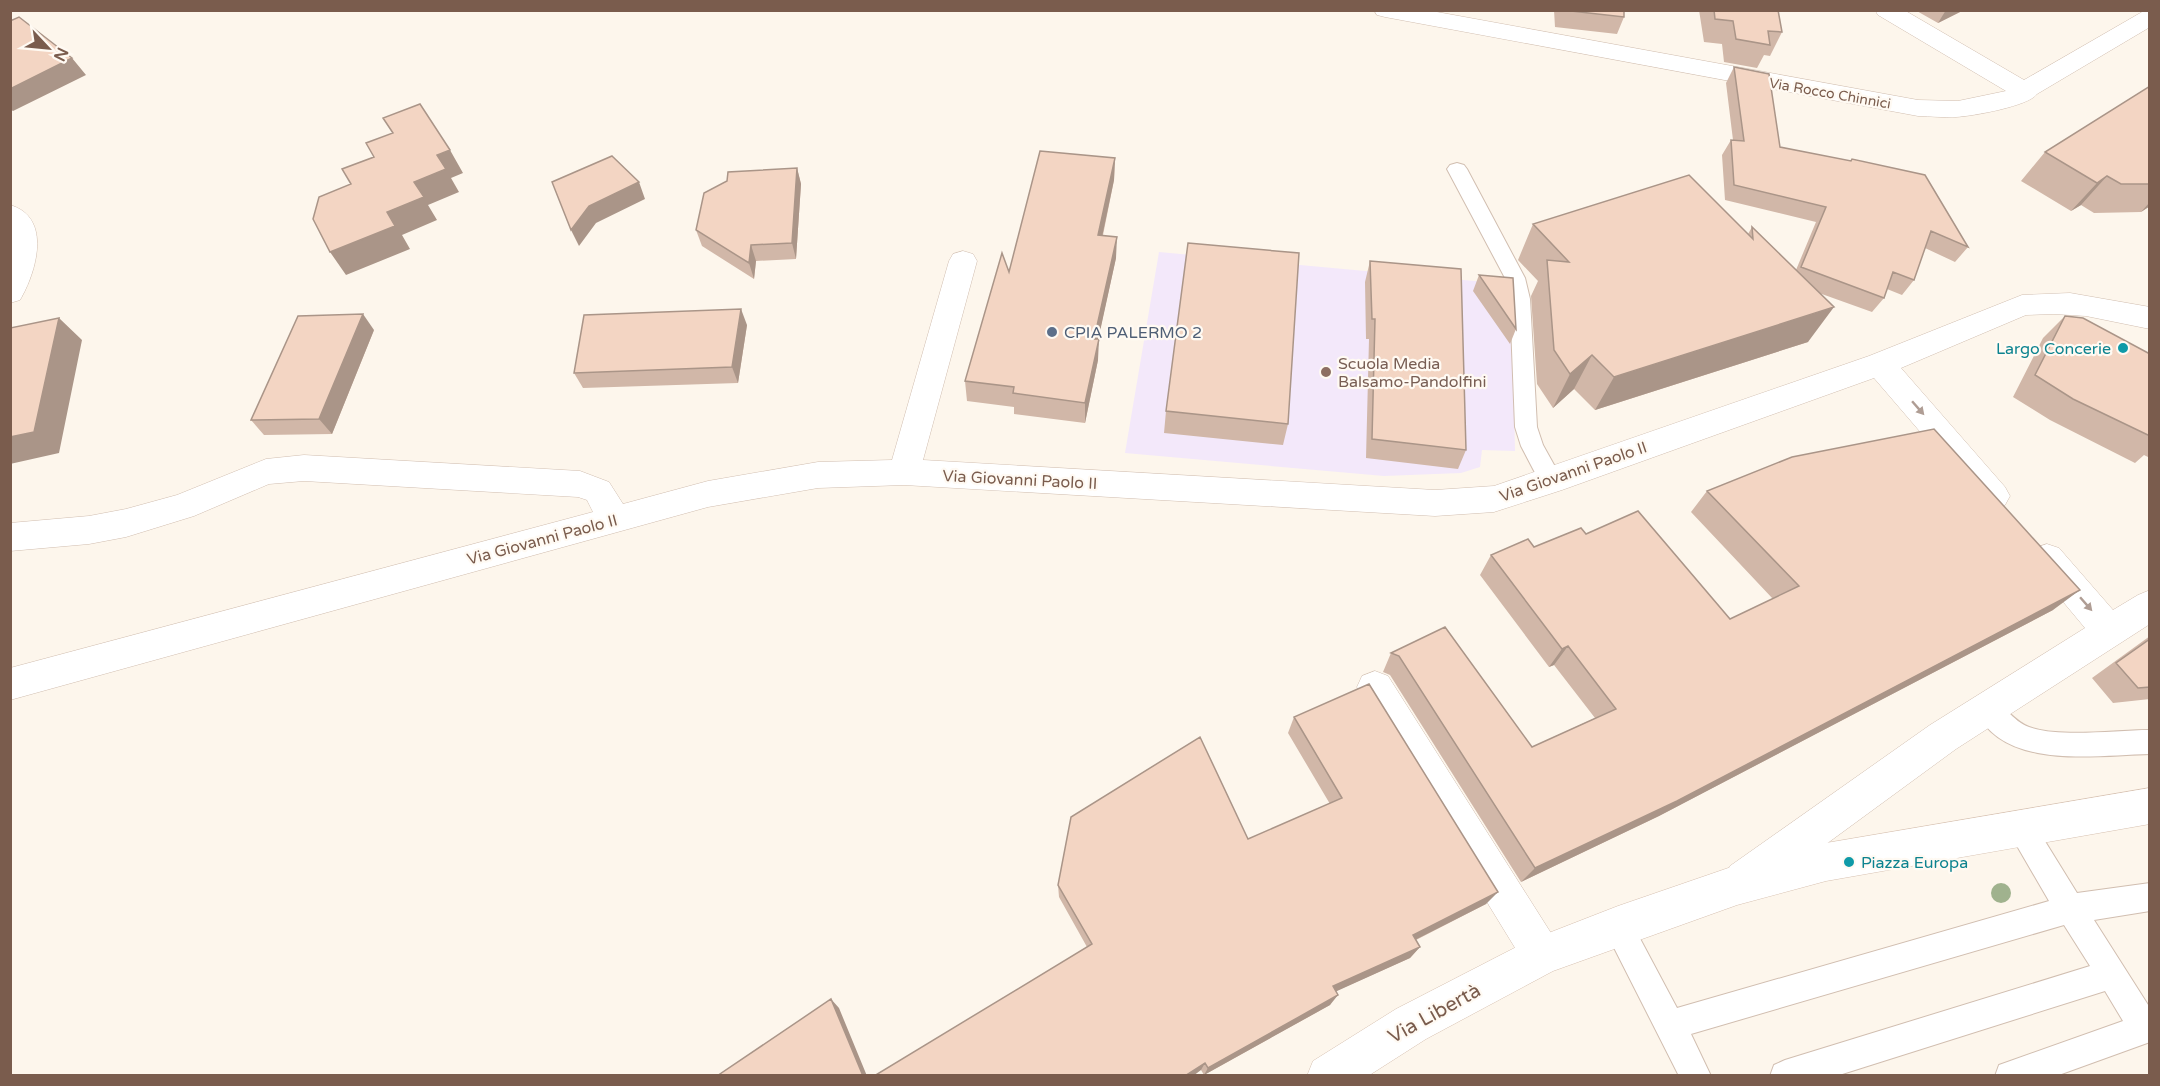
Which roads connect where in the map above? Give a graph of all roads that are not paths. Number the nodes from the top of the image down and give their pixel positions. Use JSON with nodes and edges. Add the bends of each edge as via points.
{"nodes":[{"id":1,"x":1385,"y":10,"type":"edge"},
{"id":2,"x":1886,"y":10,"type":"edge"},
{"id":3,"x":2150,"y":17,"type":"edge"},
{"id":4,"x":2026,"y":92,"type":"junction"},
{"id":5,"x":1457,"y":169,"type":"dead end"},
{"id":6,"x":10,"y":214,"type":"edge"},
{"id":7,"x":963,"y":261,"type":"dead end"},
{"id":8,"x":10,"y":293,"type":"edge"},
{"id":9,"x":2150,"y":318,"type":"edge"},
{"id":10,"x":1880,"y":364,"type":"junction"},
{"id":11,"x":904,"y":472,"type":"junction"},
{"id":12,"x":1551,"y":481,"type":"junction"},
{"id":13,"x":615,"y":519,"type":"junction"},
{"id":14,"x":10,"y":537,"type":"edge"},
{"id":15,"x":2150,"y":605,"type":"edge"},
{"id":16,"x":2110,"y":632,"type":"junction"},
{"id":17,"x":10,"y":684,"type":"edge"},
{"id":18,"x":1375,"y":687,"type":"dead end"},
{"id":19,"x":1988,"y":709,"type":"junction"},
{"id":20,"x":2150,"y":741,"type":"edge"},
{"id":21,"x":2150,"y":806,"type":"edge"},
{"id":22,"x":2020,"y":827,"type":"junction"},
{"id":23,"x":1737,"y":885,"type":"junction"},
{"id":24,"x":2150,"y":897,"type":"edge"},
{"id":25,"x":2070,"y":909,"type":"junction"},
{"id":26,"x":1618,"y":926,"type":"junction"},
{"id":27,"x":1542,"y":955,"type":"junction"},
{"id":28,"x":2110,"y":975,"type":"junction"},
{"id":29,"x":1670,"y":1025,"type":"junction"},
{"id":30,"x":1328,"y":1076,"type":"edge"},
{"id":31,"x":1696,"y":1076,"type":"edge"},
{"id":32,"x":1785,"y":1076,"type":"edge"},
{"id":33,"x":2010,"y":1076,"type":"edge"}],
"edges":[{"from":1,"to":4,"type":"street","name":"Via Rocco Chinnici","via":[[1918,108],[1987,105]]},
{"from":2,"to":4,"type":"street"},
{"from":3,"to":4,"type":"street","name":"Via Rocco Chinnici"},
{"from":5,"to":12,"type":"lane","via":[[1515,278],[1520,299],[1526,427]]},
{"from":6,"to":8,"type":"street","via":[[22,231],[25,252]]},
{"from":7,"to":11,"type":"street"},
{"from":9,"to":10,"type":"street","name":"Via Giovanni Paolo II","via":[[2082,304],[2022,305]]},
{"from":10,"to":12,"type":"street","name":"Via Giovanni Paolo II"},
{"from":10,"to":16,"type":"street","one_way":true},
{"from":11,"to":12,"type":"street","name":"Via Giovanni Paolo II","via":[[1435,503],[1494,498]]},
{"from":11,"to":13,"type":"street","name":"Via Giovanni Paolo II","via":[[818,475],[708,494]]},
{"from":13,"to":14,"type":"street","via":[[598,491],[580,484],[304,468],[266,472],[183,507],[126,523]]},
{"from":13,"to":17,"type":"street","name":"Via Giovanni Paolo II"},
{"from":15,"to":16,"type":"street"},
{"from":16,"to":19,"type":"street"},
{"from":18,"to":27,"type":"street"},
{"from":19,"to":20,"type":"lane","via":[[2002,725],[2043,743]]},
{"from":19,"to":23,"type":"street"},
{"from":21,"to":22,"type":"street"},
{"from":22,"to":23,"type":"street","via":[[1826,862]]},
{"from":22,"to":25,"type":"lane"},
{"from":23,"to":26,"type":"street","name":"Via Libertà"},
{"from":24,"to":25,"type":"lane"},
{"from":25,"to":28,"type":"lane"},
{"from":25,"to":29,"type":"lane"},
{"from":26,"to":27,"type":"street","name":"Via Libertà"},
{"from":26,"to":29,"type":"lane"},
{"from":27,"to":30,"type":"street","name":"Via Libertà","via":[[1411,1024]]},
{"from":28,"to":32,"type":"lane"},
{"from":28,"to":33,"type":"lane","via":[[2145,1029]]},
{"from":29,"to":31,"type":"lane"}]}
